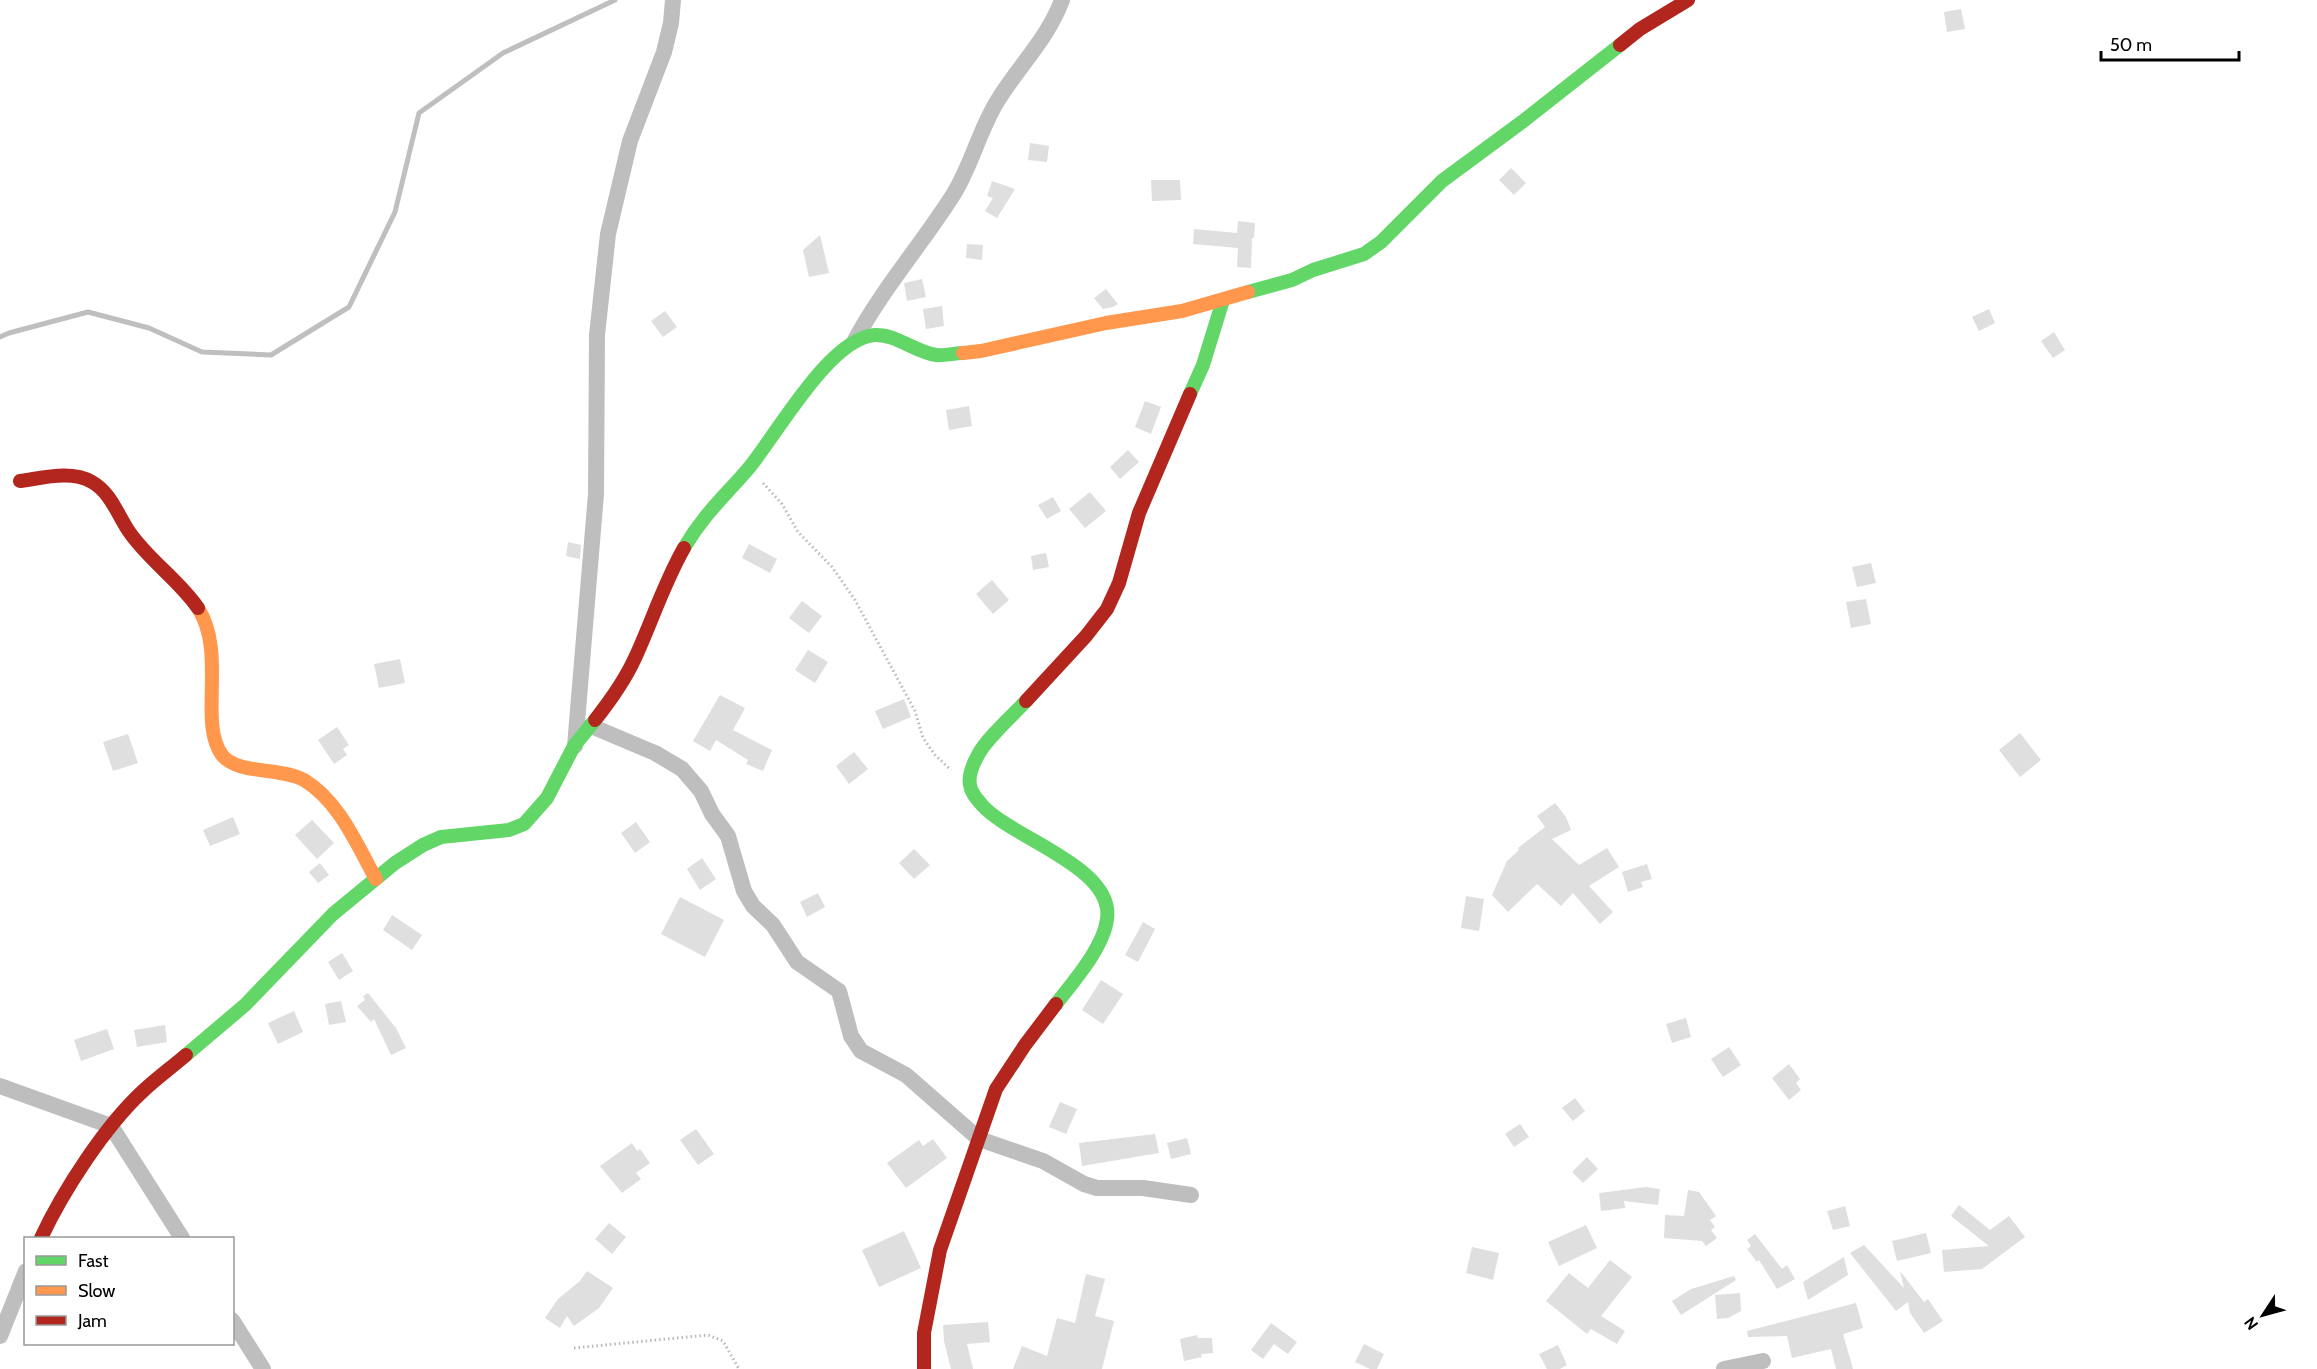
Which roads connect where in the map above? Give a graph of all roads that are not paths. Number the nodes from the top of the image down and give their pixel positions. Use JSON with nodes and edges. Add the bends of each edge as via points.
{"nodes":[{"id":1,"x":673,"y":0,"type":"edge"},
{"id":2,"x":1062,"y":0,"type":"edge"},
{"id":3,"x":1688,"y":0,"type":"edge"},
{"id":4,"x":1223,"y":300,"type":"junction"},
{"id":5,"x":855,"y":340,"type":"junction"},
{"id":6,"x":20,"y":481,"type":"dead end"},
{"id":7,"x":591,"y":726,"type":"junction"},
{"id":8,"x":574,"y":746,"type":"junction"},
{"id":9,"x":375,"y":879,"type":"junction"},
{"id":10,"x":0,"y":1086,"type":"edge"},
{"id":11,"x":111,"y":1126,"type":"junction"},
{"id":12,"x":979,"y":1139,"type":"junction"},
{"id":13,"x":1191,"y":1195,"type":"dead end"},
{"id":14,"x":42,"y":1237,"type":"edge"},
{"id":15,"x":181,"y":1237,"type":"edge"},
{"id":16,"x":24,"y":1276,"type":"edge"},
{"id":17,"x":234,"y":1323,"type":"edge"},
{"id":18,"x":0,"y":1336,"type":"edge"},
{"id":19,"x":1763,"y":1361,"type":"dead end"},
{"id":20,"x":263,"y":1369,"type":"edge"},
{"id":21,"x":924,"y":1369,"type":"edge"},
{"id":22,"x":1724,"y":1369,"type":"edge"}],
"edges":[{"from":1,"to":8,"type":"street","via":[[664,52],[630,141],[608,234],[597,335],[596,494]]},
{"from":2,"to":5,"type":"street","via":[[1045,36],[991,111],[953,194]]},
{"from":3,"to":4,"type":"street","via":[[1640,29],[1442,181],[1364,254]]},
{"from":4,"to":5,"type":"street","via":[[956,355],[936,355],[889,337],[875,335]]},
{"from":4,"to":12,"type":"street","via":[[1203,365],[1151,482],[1119,584],[1107,609],[979,752],[971,769],[970,787],[982,807],[1000,824],[1082,871],[1106,901],[1108,918],[1081,970],[996,1089]]},
{"from":5,"to":7,"type":"street","via":[[808,386],[748,469],[713,506],[684,547],[634,660]]},
{"from":6,"to":9,"type":"street","via":[[61,475],[77,477],[104,492],[133,538],[184,587],[204,622],[212,642],[214,665],[213,733],[222,755],[246,767],[289,774],[321,793]]},
{"from":7,"to":8,"type":"street"},
{"from":7,"to":12,"type":"street","via":[[682,769],[701,791],[728,836],[738,877],[753,906],[773,925],[797,962],[839,991],[856,1046],[906,1075]]},
{"from":8,"to":9,"type":"street","via":[[547,798],[524,824],[508,830],[441,837]]},
{"from":9,"to":11,"type":"street","via":[[333,914],[245,1005],[142,1092]]},
{"from":10,"to":11,"type":"street"},
{"from":11,"to":14,"type":"street","via":[[54,1210]]},
{"from":11,"to":15,"type":"street"},
{"from":12,"to":13,"type":"street","via":[[1043,1161],[1097,1188],[1143,1188]]},
{"from":12,"to":21,"type":"street","via":[[940,1250],[924,1333]]},
{"from":16,"to":18,"type":"street"},
{"from":17,"to":20,"type":"street"},
{"from":19,"to":22,"type":"street"}]}
